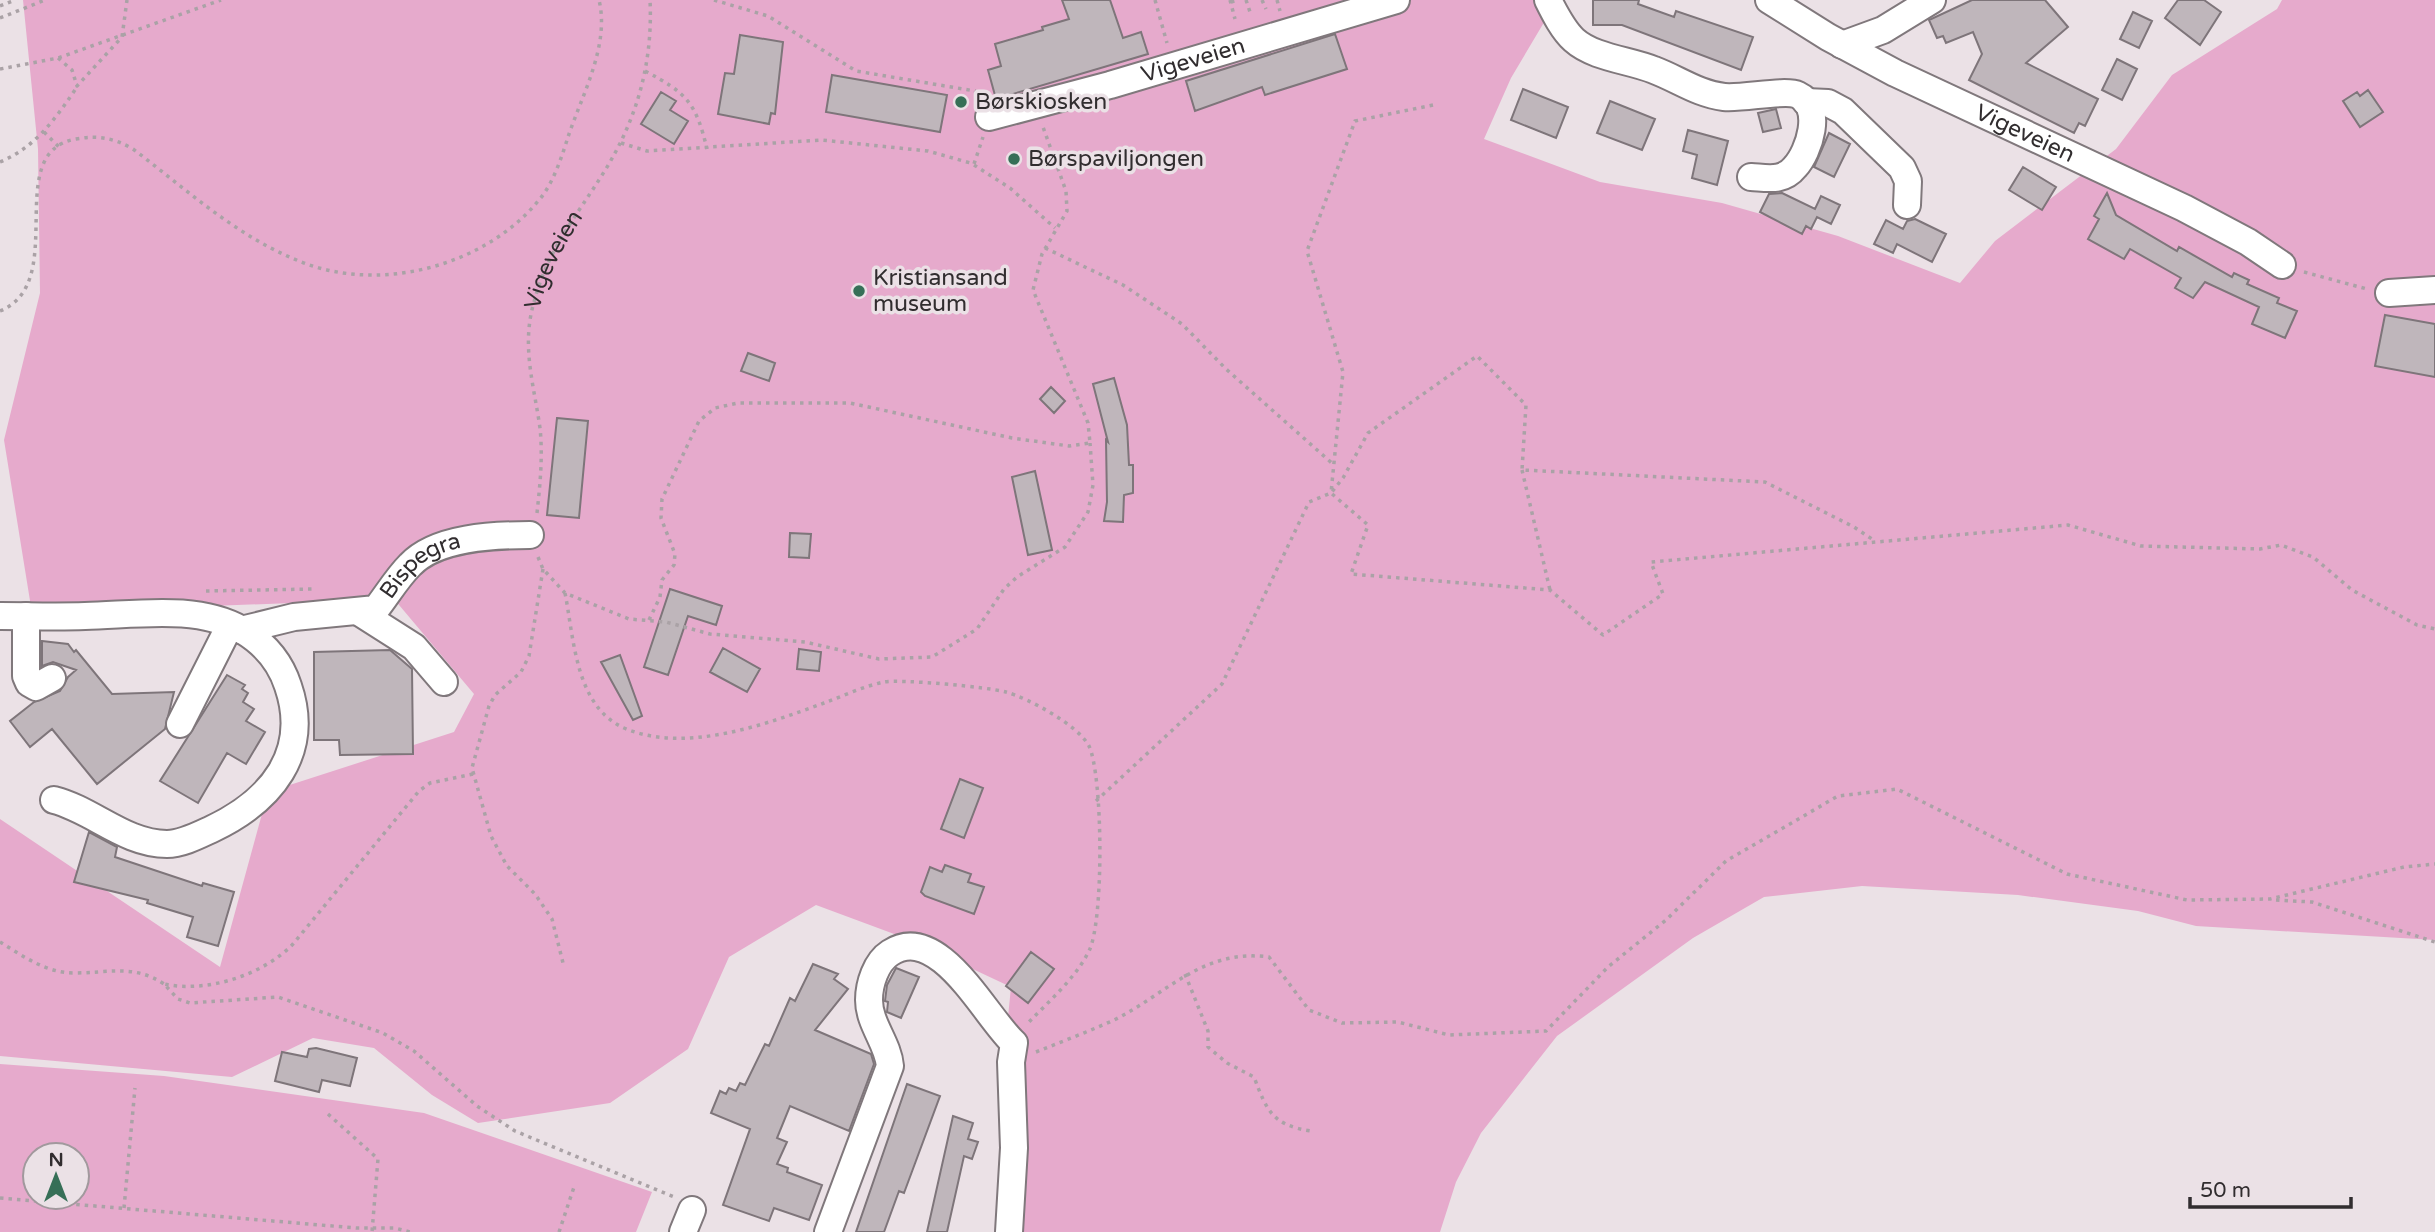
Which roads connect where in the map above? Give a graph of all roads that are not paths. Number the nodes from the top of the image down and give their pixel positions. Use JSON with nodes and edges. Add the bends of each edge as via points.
{"nodes":[{"id":1,"x":1396,"y":0,"type":"edge"},
{"id":2,"x":1548,"y":0,"type":"edge"},
{"id":3,"x":1769,"y":0,"type":"edge"},
{"id":4,"x":1932,"y":0,"type":"edge"},
{"id":5,"x":1842,"y":45,"type":"junction"},
{"id":6,"x":1806,"y":103,"type":"junction"},
{"id":7,"x":989,"y":117,"type":"road end"},
{"id":8,"x":1751,"y":177,"type":"dead end"},
{"id":9,"x":1907,"y":205,"type":"dead end"},
{"id":10,"x":2282,"y":265,"type":"road end"},
{"id":11,"x":2435,"y":290,"type":"edge"},
{"id":12,"x":2389,"y":293,"type":"road end"},
{"id":13,"x":530,"y":535,"type":"road end"},
{"id":14,"x":359,"y":611,"type":"junction"},
{"id":15,"x":0,"y":616,"type":"edge"},
{"id":16,"x":26,"y":616,"type":"junction"},
{"id":17,"x":236,"y":628,"type":"junction"},
{"id":18,"x":52,"y":678,"type":"dead end"},
{"id":19,"x":444,"y":682,"type":"dead end"},
{"id":20,"x":180,"y":724,"type":"dead end"},
{"id":21,"x":54,"y":800,"type":"dead end"},
{"id":22,"x":828,"y":1232,"type":"edge"},
{"id":23,"x":1009,"y":1232,"type":"edge"}],
"edges":[{"from":1,"to":7,"type":"street","name":"Vigeveien"},
{"from":2,"to":6,"type":"street","via":[[1566,32],[1581,45],[1708,93],[1743,98],[1791,94]]},
{"from":3,"to":5,"type":"street","name":"Vigeveien"},
{"from":4,"to":5,"type":"street","via":[[1883,30]]},
{"from":5,"to":10,"type":"street","name":"Vigeveien","via":[[2184,208]]},
{"from":6,"to":8,"type":"street","via":[[1812,125],[1807,147],[1795,167],[1781,178]]},
{"from":6,"to":9,"type":"street","via":[[1828,103],[1843,111],[1902,168],[1908,181]]},
{"from":11,"to":12,"type":"street"},
{"from":13,"to":14,"type":"street","name":"Bispegra","via":[[470,538],[433,551],[411,564],[376,609]]},
{"from":14,"to":17,"type":"street","name":"Bispegra"},
{"from":14,"to":19,"type":"street","via":[[414,647]]},
{"from":15,"to":16,"type":"street","name":"Bispegra"},
{"from":16,"to":17,"type":"street","name":"Bispegra","via":[[185,614]]},
{"from":16,"to":18,"type":"street","via":[[26,676],[36,687]]},
{"from":17,"to":20,"type":"street"},
{"from":17,"to":21,"type":"street","name":"Bispegra","via":[[266,648],[284,672],[296,726],[292,750],[281,772],[244,812],[170,844],[137,838]]},
{"from":22,"to":23,"type":"street","via":[[889,1073],[889,1055],[869,1001],[870,987],[883,959],[908,948],[941,958],[965,980],[1013,1053]]}]}
